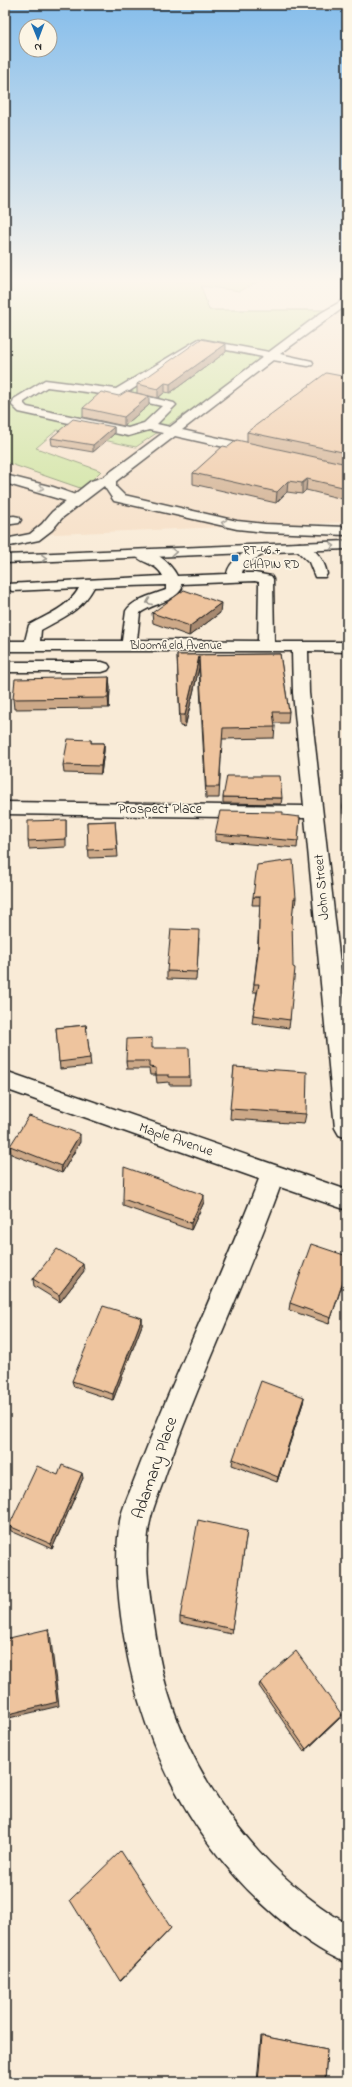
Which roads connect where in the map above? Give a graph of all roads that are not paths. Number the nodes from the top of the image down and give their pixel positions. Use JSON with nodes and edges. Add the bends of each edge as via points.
{"nodes":[{"id":1,"x":140,"y":379,"type":"edge"},
{"id":2,"x":242,"y":379,"type":"edge"},
{"id":3,"x":118,"y":393,"type":"junction"},
{"id":4,"x":148,"y":426,"type":"junction"},
{"id":5,"x":173,"y":432,"type":"junction"},
{"id":6,"x":271,"y":453,"type":"edge"},
{"id":7,"x":5,"y":479,"type":"edge"},
{"id":8,"x":110,"y":479,"type":"junction"},
{"id":9,"x":76,"y":500,"type":"junction"},
{"id":10,"x":347,"y":531,"type":"edge"},
{"id":11,"x":222,"y":536,"type":"dead end"},
{"id":12,"x":49,"y":543,"type":"dead end"},
{"id":13,"x":5,"y":544,"type":"edge"},
{"id":14,"x":347,"y":545,"type":"edge"},
{"id":15,"x":300,"y":547,"type":"junction"},
{"id":16,"x":262,"y":549,"type":"junction"},
{"id":17,"x":141,"y":554,"type":"junction"},
{"id":18,"x":5,"y":559,"type":"edge"},
{"id":19,"x":320,"y":574,"type":"dead end"},
{"id":20,"x":234,"y":578,"type":"junction"},
{"id":21,"x":172,"y":580,"type":"junction"},
{"id":22,"x":89,"y":583,"type":"junction"},
{"id":23,"x":12,"y":587,"type":"dead end"},
{"id":24,"x":5,"y":646,"type":"edge"},
{"id":25,"x":32,"y":646,"type":"junction"},
{"id":26,"x":129,"y":646,"type":"junction"},
{"id":27,"x":266,"y":646,"type":"junction"},
{"id":28,"x":300,"y":646,"type":"junction"},
{"id":29,"x":347,"y":648,"type":"edge"},
{"id":30,"x":5,"y":667,"type":"edge"},
{"id":31,"x":102,"y":667,"type":"dead end"},
{"id":32,"x":5,"y":808,"type":"edge"},
{"id":33,"x":315,"y":812,"type":"junction"},
{"id":34,"x":5,"y":1080,"type":"edge"},
{"id":35,"x":347,"y":1128,"type":"edge"},
{"id":36,"x":273,"y":1174,"type":"junction"},
{"id":37,"x":347,"y":1200,"type":"edge"},
{"id":38,"x":347,"y":1946,"type":"edge"}],
"edges":[{"from":1,"to":3,"type":"main road"},
{"from":2,"to":5,"type":"main road"},
{"from":3,"to":4,"type":"main road","via":[[170,405]]},
{"from":3,"to":4,"type":"main road","via":[[45,383],[18,400],[18,405],[23,410],[128,432]]},
{"from":4,"to":5,"type":"main road"},
{"from":5,"to":6,"type":"main road"},
{"from":5,"to":8,"type":"main road"},
{"from":7,"to":9,"type":"main road","one_way":true},
{"from":8,"to":9,"type":"main road","via":[[96,484]]},
{"from":10,"to":8,"type":"main road","one_way":true,"via":[[265,528],[209,520],[119,498],[110,488]]},
{"from":9,"to":13,"type":"main road","via":[[34,537]]},
{"from":10,"to":11,"type":"main road"},
{"from":12,"to":13,"type":"main road"},
{"from":15,"to":14,"type":"main road","one_way":true},
{"from":15,"to":16,"type":"main road"},
{"from":15,"to":19,"type":"main road","via":[[319,564]]},
{"from":17,"to":16,"type":"main road","one_way":true},
{"from":16,"to":20,"type":"main road","via":[[234,569]]},
{"from":18,"to":17,"type":"main road","one_way":true},
{"from":17,"to":21,"type":"main road","via":[[163,563]]},
{"from":20,"to":21,"type":"main road"},
{"from":20,"to":27,"type":"main road","via":[[266,579]]},
{"from":21,"to":22,"type":"main road"},
{"from":21,"to":26,"type":"main road","one_way":true,"via":[[175,588],[172,593],[143,604],[133,611]]},
{"from":22,"to":23,"type":"main road"},
{"from":22,"to":25,"type":"main road","via":[[81,598],[72,606],[34,628]]},
{"from":24,"to":25,"type":"main road","name":"Bloomfield Avenue"},
{"from":25,"to":26,"type":"main road","name":"Bloomfield Avenue"},
{"from":26,"to":27,"type":"main road","name":"Bloomfield Avenue"},
{"from":27,"to":28,"type":"main road","name":"Bloomfield Avenue"},
{"from":28,"to":29,"type":"main road","name":"Bloomfield Avenue"},
{"from":28,"to":33,"type":"main road","name":"John Street","via":[[301,693]]},
{"from":30,"to":31,"type":"main road"},
{"from":32,"to":33,"type":"main road","name":"Prospect Place"},
{"from":33,"to":35,"type":"main road","name":"John Street"},
{"from":34,"to":36,"type":"main road","name":"Maple Avenue"},
{"from":36,"to":37,"type":"main road","name":"Maple Avenue"},
{"from":36,"to":38,"type":"main road","name":"Adamary Place","via":[[254,1226],[162,1441],[135,1520],[133,1578],[138,1639],[149,1689],[167,1740],[196,1796],[227,1840],[262,1879],[306,1919]]}]}
